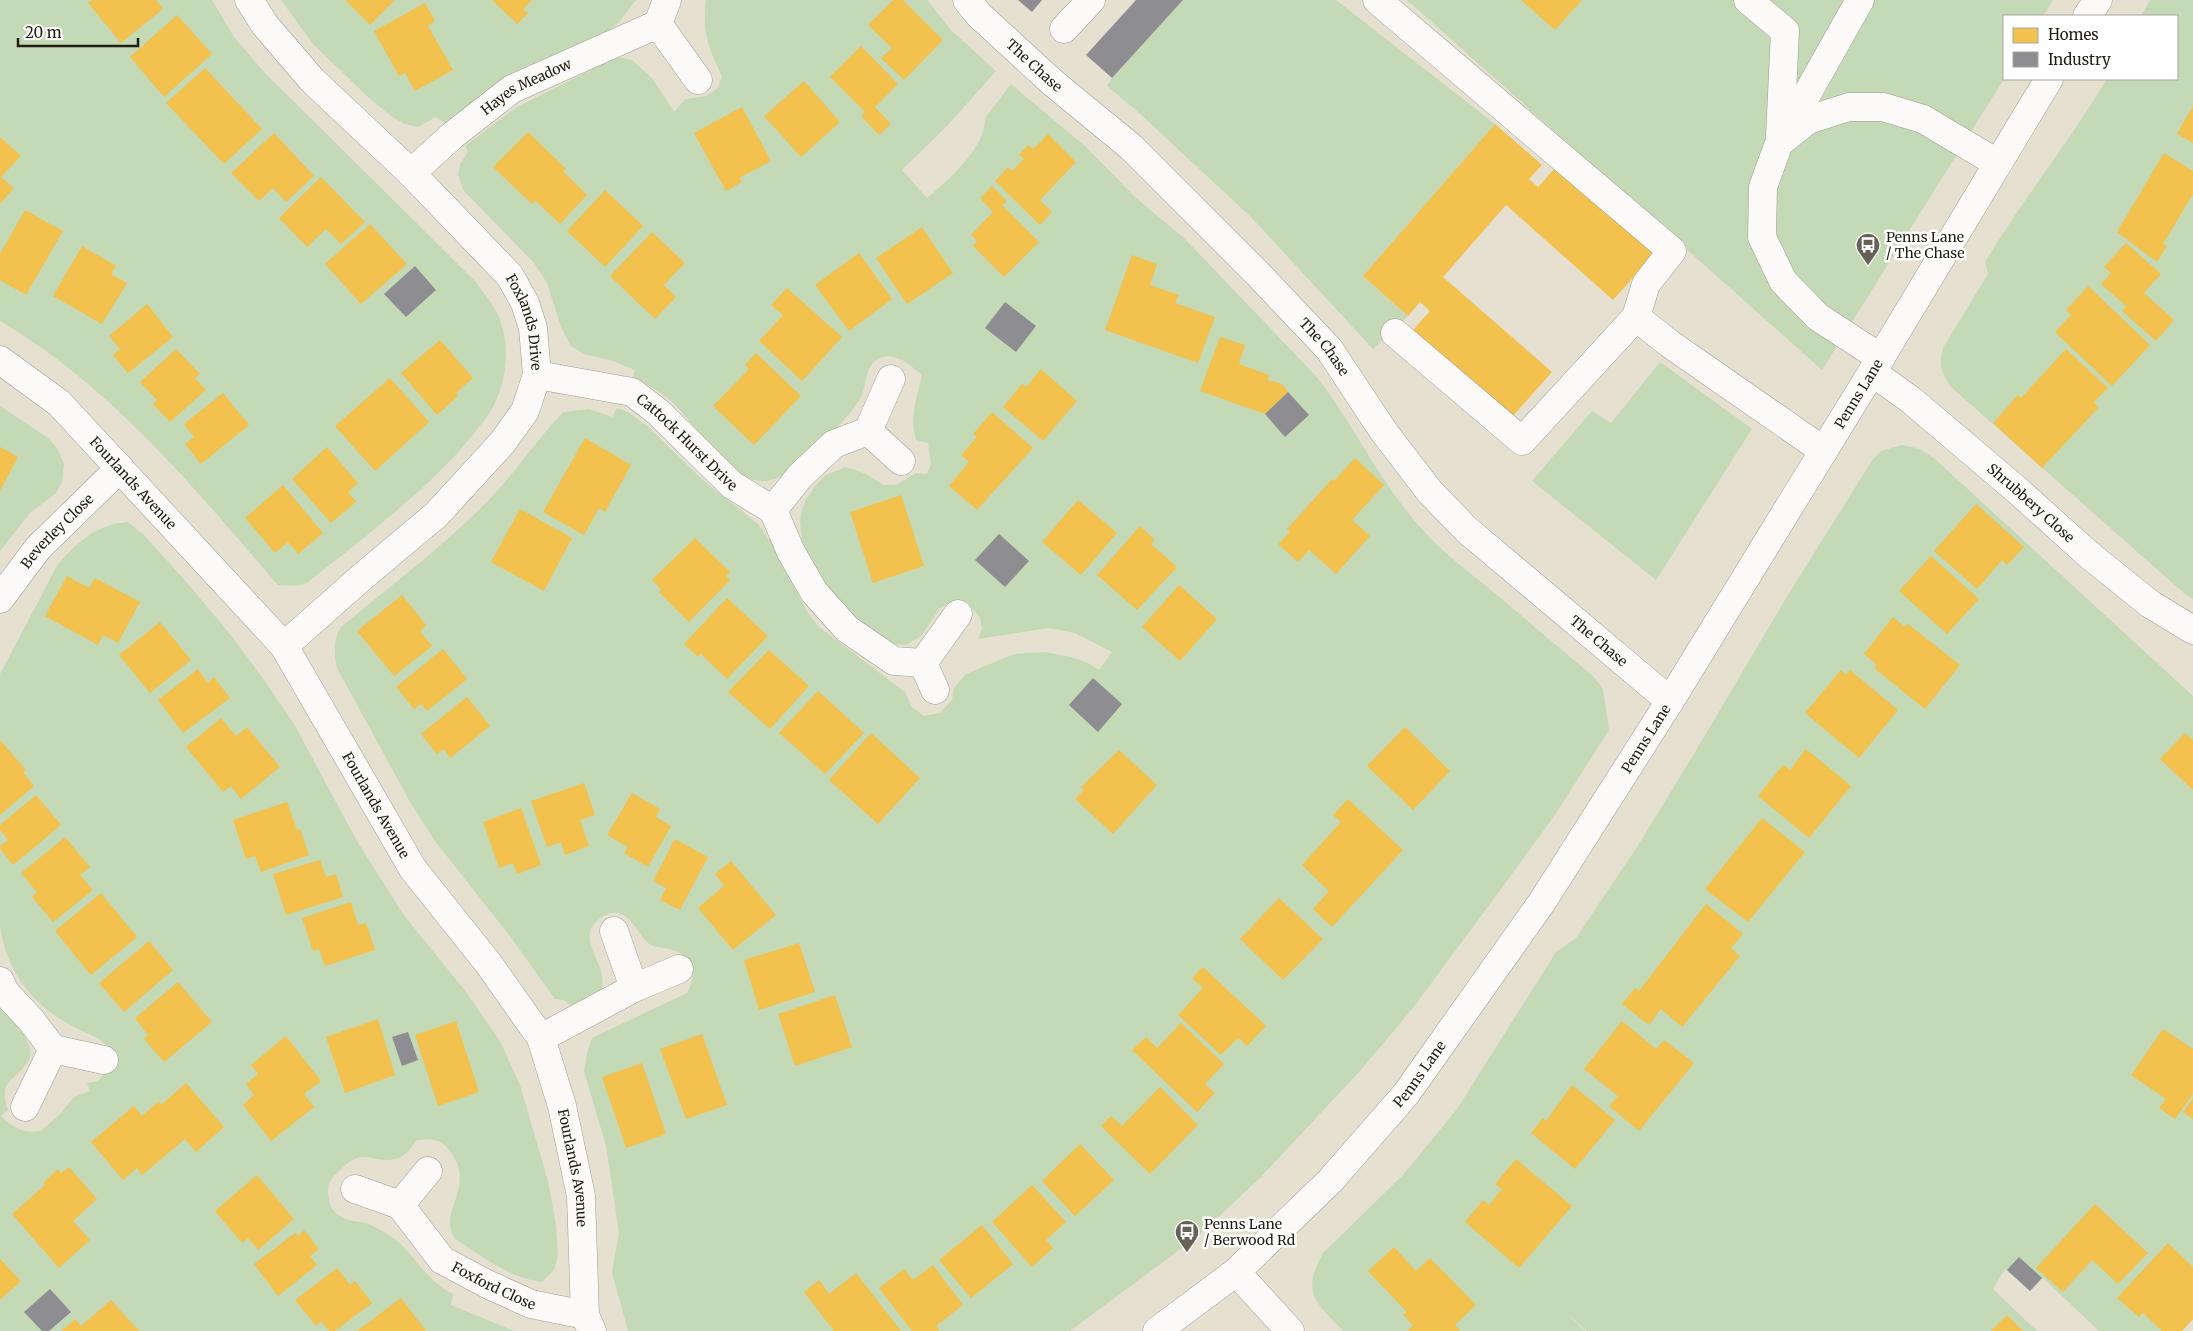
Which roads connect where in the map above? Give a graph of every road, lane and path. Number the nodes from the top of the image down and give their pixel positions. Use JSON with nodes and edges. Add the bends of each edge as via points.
{"nodes":[{"id":1,"x":249,"y":0,"type":"edge"},
{"id":2,"x":967,"y":0,"type":"edge"},
{"id":3,"x":1091,"y":0,"type":"edge"},
{"id":4,"x":1377,"y":0,"type":"edge"},
{"id":5,"x":1748,"y":0,"type":"edge"},
{"id":6,"x":1860,"y":0,"type":"edge"},
{"id":7,"x":2098,"y":0,"type":"edge"},
{"id":8,"x":662,"y":12,"type":"edge"},
{"id":9,"x":2089,"y":15,"type":"edge"},
{"id":10,"x":1064,"y":29,"type":"dead end"},
{"id":11,"x":698,"y":80,"type":"dead end"},
{"id":12,"x":2048,"y":80,"type":"edge"},
{"id":13,"x":1779,"y":144,"type":"junction"},
{"id":14,"x":1997,"y":163,"type":"junction"},
{"id":15,"x":411,"y":173,"type":"junction"},
{"id":16,"x":1636,"y":317,"type":"junction"},
{"id":17,"x":1395,"y":333,"type":"dead end"},
{"id":18,"x":0,"y":360,"type":"edge"},
{"id":19,"x":1877,"y":365,"type":"junction"},
{"id":20,"x":537,"y":375,"type":"junction"},
{"id":21,"x":892,"y":379,"type":"dead end"},
{"id":22,"x":868,"y":430,"type":"junction"},
{"id":23,"x":1824,"y":450,"type":"junction"},
{"id":24,"x":901,"y":462,"type":"dead end"},
{"id":25,"x":120,"y":468,"type":"junction"},
{"id":26,"x":773,"y":510,"type":"junction"},
{"id":27,"x":0,"y":599,"type":"edge"},
{"id":28,"x":958,"y":614,"type":"dead end"},
{"id":29,"x":2193,"y":630,"type":"edge"},
{"id":30,"x":284,"y":646,"type":"junction"},
{"id":31,"x":923,"y":663,"type":"junction"},
{"id":32,"x":935,"y":690,"type":"dead end"},
{"id":33,"x":1670,"y":702,"type":"junction"},
{"id":34,"x":614,"y":931,"type":"dead end"},
{"id":35,"x":679,"y":969,"type":"dead end"},
{"id":36,"x":0,"y":981,"type":"edge"},
{"id":37,"x":634,"y":988,"type":"junction"},
{"id":38,"x":540,"y":1038,"type":"junction"},
{"id":39,"x":53,"y":1050,"type":"junction"},
{"id":40,"x":104,"y":1060,"type":"dead end"},
{"id":41,"x":25,"y":1107,"type":"dead end"},
{"id":42,"x":428,"y":1171,"type":"dead end"},
{"id":43,"x":355,"y":1189,"type":"dead end"},
{"id":44,"x":400,"y":1205,"type":"junction"},
{"id":45,"x":1236,"y":1272,"type":"junction"},
{"id":46,"x":589,"y":1323,"type":"edge"},
{"id":47,"x":1157,"y":1331,"type":"edge"},
{"id":48,"x":1290,"y":1331,"type":"edge"}],
"edges":[{"from":1,"to":15,"type":"street","name":"Foxlands Drive","via":[[265,25],[312,80]]},
{"from":2,"to":33,"type":"street","name":"The Chase","via":[[1052,82],[1131,147],[1258,274],[1329,350],[1384,432],[1430,492],[1467,530]]},
{"from":3,"to":10,"type":"street"},
{"from":4,"to":16,"type":"street","via":[[1672,251],[1646,284]]},
{"from":5,"to":13,"type":"street","via":[[1785,32]]},
{"from":6,"to":13,"type":"street"},
{"from":7,"to":9,"type":"street"},
{"from":8,"to":11,"type":"street","name":"Hayes Meadow"},
{"from":8,"to":15,"type":"street","name":"Hayes Meadow","via":[[512,90],[453,135]]},
{"from":12,"to":14,"type":"street","name":"Penns Lane"},
{"from":13,"to":14,"type":"street","via":[[1808,120],[1849,107],[1883,107],[1923,119]]},
{"from":13,"to":19,"type":"street","name":"Shrubbery Close","via":[[1763,187],[1762,237],[1784,281],[1797,296]]},
{"from":14,"to":19,"type":"street","name":"Penns Lane"},
{"from":15,"to":20,"type":"street","name":"Foxlands Drive","via":[[510,276],[526,303],[533,328]]},
{"from":16,"to":17,"type":"street","via":[[1522,442]]},
{"from":16,"to":23,"type":"street"},
{"from":18,"to":25,"type":"street","name":"Fourlands Avenue","via":[[59,403]]},
{"from":19,"to":23,"type":"street","name":"Penns Lane"},
{"from":19,"to":29,"type":"street","name":"Shrubbery Close","via":[[1911,400],[2122,582],[2150,604]]},
{"from":20,"to":26,"type":"street","name":"Cattock Hurst Drive","via":[[632,392],[658,412],[732,485]]},
{"from":20,"to":30,"type":"street","name":"Foxlands Drive","via":[[525,411],[502,443],[438,514]]},
{"from":21,"to":22,"type":"street"},
{"from":22,"to":24,"type":"street"},
{"from":22,"to":26,"type":"street","via":[[834,444],[800,476]]},
{"from":23,"to":33,"type":"street","name":"Penns Lane"},
{"from":25,"to":27,"type":"street","name":"Beverley Close","via":[[38,548]]},
{"from":25,"to":30,"type":"street","name":"Fourlands Avenue"},
{"from":26,"to":31,"type":"street","via":[[790,552],[814,592],[847,629],[894,662]]},
{"from":28,"to":31,"type":"street"},
{"from":30,"to":38,"type":"street","name":"Fourlands Avenue","via":[[412,869],[488,963]]},
{"from":31,"to":32,"type":"street"},
{"from":33,"to":45,"type":"street","name":"Penns Lane","via":[[1542,902],[1406,1094],[1330,1181]]},
{"from":34,"to":37,"type":"street"},
{"from":35,"to":37,"type":"street"},
{"from":36,"to":39,"type":"street","via":[[5,992]]},
{"from":37,"to":38,"type":"street"},
{"from":38,"to":46,"type":"street","name":"Fourlands Avenue","via":[[562,1106],[581,1196]]},
{"from":39,"to":40,"type":"street"},
{"from":39,"to":41,"type":"street"},
{"from":42,"to":44,"type":"street"},
{"from":43,"to":44,"type":"street"},
{"from":44,"to":46,"type":"street","name":"Foxford Close","via":[[442,1260],[531,1304]]},
{"from":45,"to":47,"type":"street","name":"Penns Lane"},
{"from":45,"to":48,"type":"street"}]}
